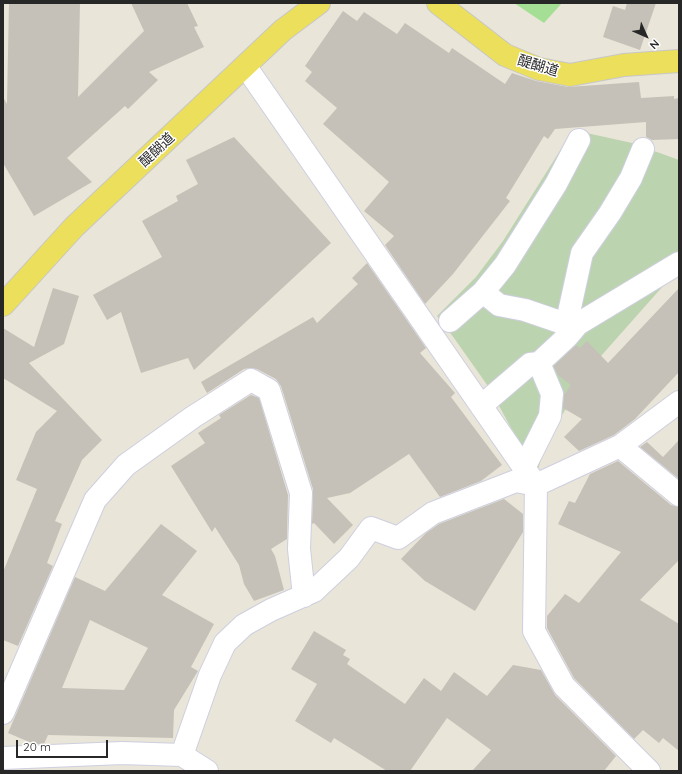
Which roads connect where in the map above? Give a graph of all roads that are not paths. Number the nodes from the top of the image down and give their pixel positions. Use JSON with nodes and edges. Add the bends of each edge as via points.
{"nodes":[{"id":1,"x":318,"y":3,"type":"edge"},
{"id":2,"x":438,"y":3,"type":"edge"},
{"id":3,"x":679,"y":61,"type":"edge"},
{"id":4,"x":246,"y":67,"type":"junction"},
{"id":5,"x":580,"y":140,"type":"dead end"},
{"id":6,"x":643,"y":149,"type":"dead end"},
{"id":7,"x":679,"y":263,"type":"edge"},
{"id":8,"x":483,"y":292,"type":"junction"},
{"id":9,"x":3,"y":305,"type":"edge"},
{"id":10,"x":450,"y":321,"type":"dead end"},
{"id":11,"x":569,"y":328,"type":"junction"},
{"id":12,"x":539,"y":364,"type":"junction"},
{"id":13,"x":679,"y":402,"type":"edge"},
{"id":14,"x":481,"y":406,"type":"junction"},
{"id":15,"x":620,"y":446,"type":"junction"},
{"id":16,"x":524,"y":468,"type":"junction"},
{"id":17,"x":536,"y":485,"type":"junction"},
{"id":18,"x":679,"y":495,"type":"edge"},
{"id":19,"x":304,"y":596,"type":"junction"},
{"id":20,"x":3,"y":713,"type":"edge"},
{"id":21,"x":182,"y":755,"type":"junction"},
{"id":22,"x":3,"y":758,"type":"edge"},
{"id":23,"x":207,"y":771,"type":"edge"},
{"id":24,"x":649,"y":771,"type":"edge"}],
"edges":[{"from":1,"to":4,"type":"main road","name":"醍醐道","via":[[283,30]]},
{"from":2,"to":3,"type":"main road","name":"醍醐道","via":[[505,54],[539,69],[570,75],[624,65]]},
{"from":4,"to":9,"type":"main road","name":"醍醐道","via":[[74,226]]},
{"from":4,"to":14,"type":"street"},
{"from":5,"to":8,"type":"street","via":[[525,236]]},
{"from":6,"to":11,"type":"street","via":[[631,178],[582,253]]},
{"from":7,"to":11,"type":"street"},
{"from":8,"to":10,"type":"street"},
{"from":8,"to":11,"type":"street","via":[[499,304],[560,322]]},
{"from":11,"to":12,"type":"street"},
{"from":12,"to":14,"type":"street","via":[[530,364]]},
{"from":12,"to":16,"type":"street","via":[[552,394],[550,416]]},
{"from":13,"to":15,"type":"street"},
{"from":14,"to":16,"type":"street"},
{"from":15,"to":17,"type":"street"},
{"from":15,"to":18,"type":"street"},
{"from":16,"to":17,"type":"street"},
{"from":17,"to":19,"type":"street","via":[[516,481],[434,513],[398,538],[372,528],[349,558],[314,591]]},
{"from":17,"to":24,"type":"street","via":[[534,631],[564,686]]},
{"from":19,"to":20,"type":"street","via":[[298,549],[301,493],[269,390],[251,380],[193,417],[126,465],[95,500]]},
{"from":19,"to":21,"type":"street","via":[[244,625],[225,643],[210,675]]},
{"from":21,"to":22,"type":"street","via":[[122,753]]},
{"from":21,"to":23,"type":"street"}]}
